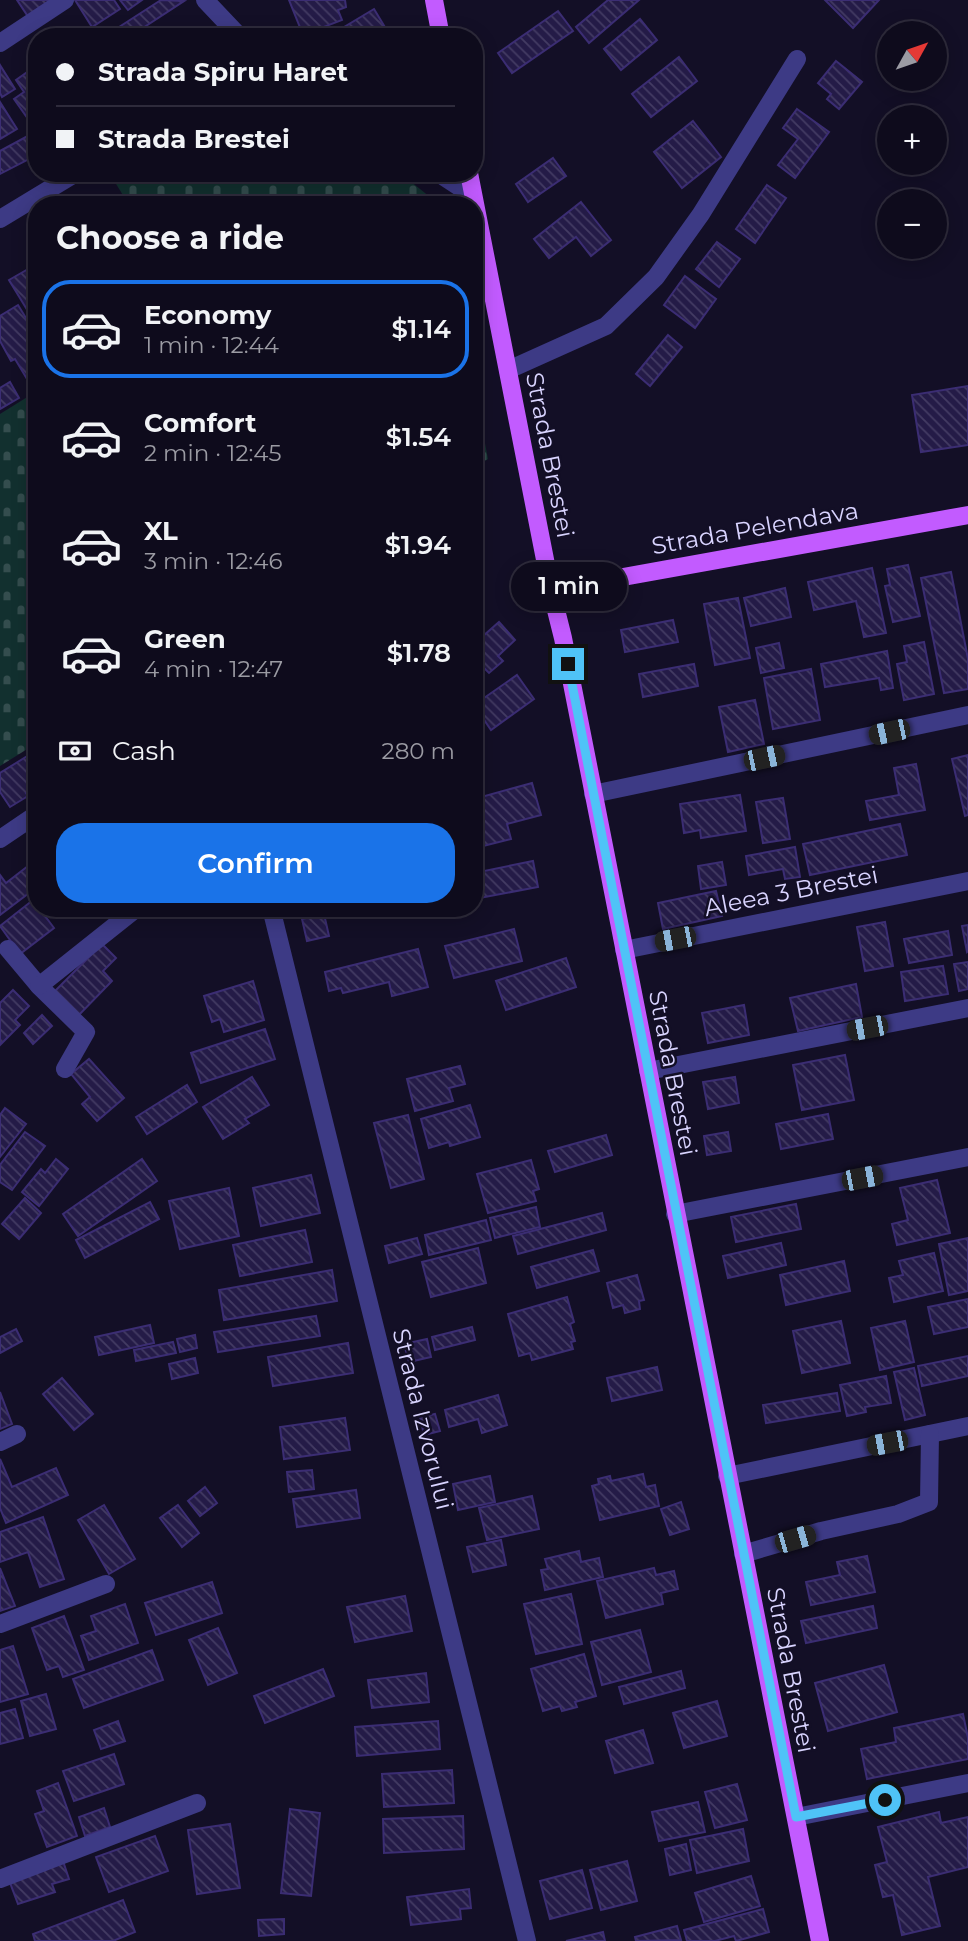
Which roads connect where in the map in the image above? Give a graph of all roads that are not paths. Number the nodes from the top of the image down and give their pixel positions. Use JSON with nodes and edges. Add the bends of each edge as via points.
{"nodes":[{"id":1,"x":65,"y":0,"type":"edge"},
{"id":2,"x":205,"y":0,"type":"edge"},
{"id":3,"x":434,"y":0,"type":"edge"},
{"id":4,"x":231,"y":28,"type":"edge"},
{"id":5,"x":440,"y":28,"type":"edge"},
{"id":6,"x":0,"y":43,"type":"edge"},
{"id":7,"x":797,"y":59,"type":"dead end"},
{"id":8,"x":61,"y":182,"type":"edge"},
{"id":9,"x":452,"y":182,"type":"edge"},
{"id":10,"x":471,"y":182,"type":"edge"},
{"id":11,"x":38,"y":196,"type":"edge"},
{"id":12,"x":473,"y":196,"type":"joint"},
{"id":13,"x":28,"y":202,"type":"edge"},
{"id":14,"x":0,"y":219,"type":"edge"},
{"id":15,"x":483,"y":246,"type":"edge"},
{"id":16,"x":508,"y":370,"type":"junction"},
{"id":17,"x":968,"y":514,"type":"edge"},
{"id":18,"x":551,"y":590,"type":"junction"},
{"id":19,"x":968,"y":715,"type":"edge"},
{"id":20,"x":593,"y":794,"type":"junction"},
{"id":21,"x":28,"y":820,"type":"edge"},
{"id":22,"x":0,"y":839,"type":"edge"},
{"id":23,"x":968,"y":881,"type":"edge"},
{"id":24,"x":126,"y":917,"type":"edge"},
{"id":25,"x":273,"y":917,"type":"edge"},
{"id":26,"x":8,"y":949,"type":"dead end"},
{"id":27,"x":624,"y":950,"type":"junction"},
{"id":28,"x":39,"y":986,"type":"junction"},
{"id":29,"x":968,"y":1008,"type":"edge"},
{"id":30,"x":65,"y":1069,"type":"dead end"},
{"id":31,"x":648,"y":1071,"type":"junction"},
{"id":32,"x":968,"y":1157,"type":"edge"},
{"id":33,"x":675,"y":1214,"type":"junction"},
{"id":34,"x":968,"y":1426,"type":"edge"},
{"id":35,"x":17,"y":1434,"type":"dead end"},
{"id":36,"x":930,"y":1434,"type":"junction"},
{"id":37,"x":0,"y":1442,"type":"edge"},
{"id":38,"x":727,"y":1476,"type":"junction"},
{"id":39,"x":743,"y":1554,"type":"junction"},
{"id":40,"x":106,"y":1584,"type":"dead end"},
{"id":41,"x":0,"y":1625,"type":"edge"},
{"id":42,"x":968,"y":1783,"type":"edge"},
{"id":43,"x":197,"y":1803,"type":"dead end"},
{"id":44,"x":796,"y":1817,"type":"junction"},
{"id":45,"x":0,"y":1879,"type":"edge"},
{"id":46,"x":527,"y":1941,"type":"edge"},
{"id":47,"x":820,"y":1941,"type":"edge"}],
"edges":[{"from":1,"to":6,"type":"street"},
{"from":2,"to":4,"type":"street"},
{"from":3,"to":5,"type":"main road"},
{"from":7,"to":16,"type":"street","via":[[656,278],[606,327]]},
{"from":8,"to":11,"type":"street"},
{"from":9,"to":12,"type":"street"},
{"from":10,"to":12,"type":"main road","name":"Strada Brestei"},
{"from":13,"to":14,"type":"street"},
{"from":15,"to":16,"type":"main road","name":"Strada Brestei"},
{"from":16,"to":18,"type":"main road","name":"Strada Brestei"},
{"from":17,"to":18,"type":"main road","name":"Strada Pelendava"},
{"from":18,"to":20,"type":"main road","name":"Strada Brestei"},
{"from":19,"to":20,"type":"street"},
{"from":20,"to":27,"type":"main road","name":"Strada Brestei"},
{"from":21,"to":22,"type":"street"},
{"from":23,"to":27,"type":"street","name":"Aleea 3 Brestei"},
{"from":24,"to":28,"type":"street"},
{"from":25,"to":46,"type":"street","name":"Strada Izvorului"},
{"from":26,"to":28,"type":"street"},
{"from":27,"to":31,"type":"main road","name":"Strada Brestei"},
{"from":28,"to":30,"type":"street","via":[[86,1032]]},
{"from":29,"to":31,"type":"street"},
{"from":31,"to":33,"type":"main road","name":"Strada Brestei"},
{"from":32,"to":33,"type":"street"},
{"from":33,"to":38,"type":"main road","name":"Strada Brestei"},
{"from":34,"to":36,"type":"street"},
{"from":35,"to":37,"type":"street"},
{"from":36,"to":38,"type":"street"},
{"from":36,"to":39,"type":"street","via":[[929,1502]]},
{"from":38,"to":39,"type":"main road","name":"Strada Brestei"},
{"from":39,"to":44,"type":"main road","name":"Strada Brestei"},
{"from":40,"to":41,"type":"street"},
{"from":42,"to":44,"type":"street"},
{"from":43,"to":45,"type":"street"},
{"from":44,"to":47,"type":"main road","name":"Strada Brestei"}]}
